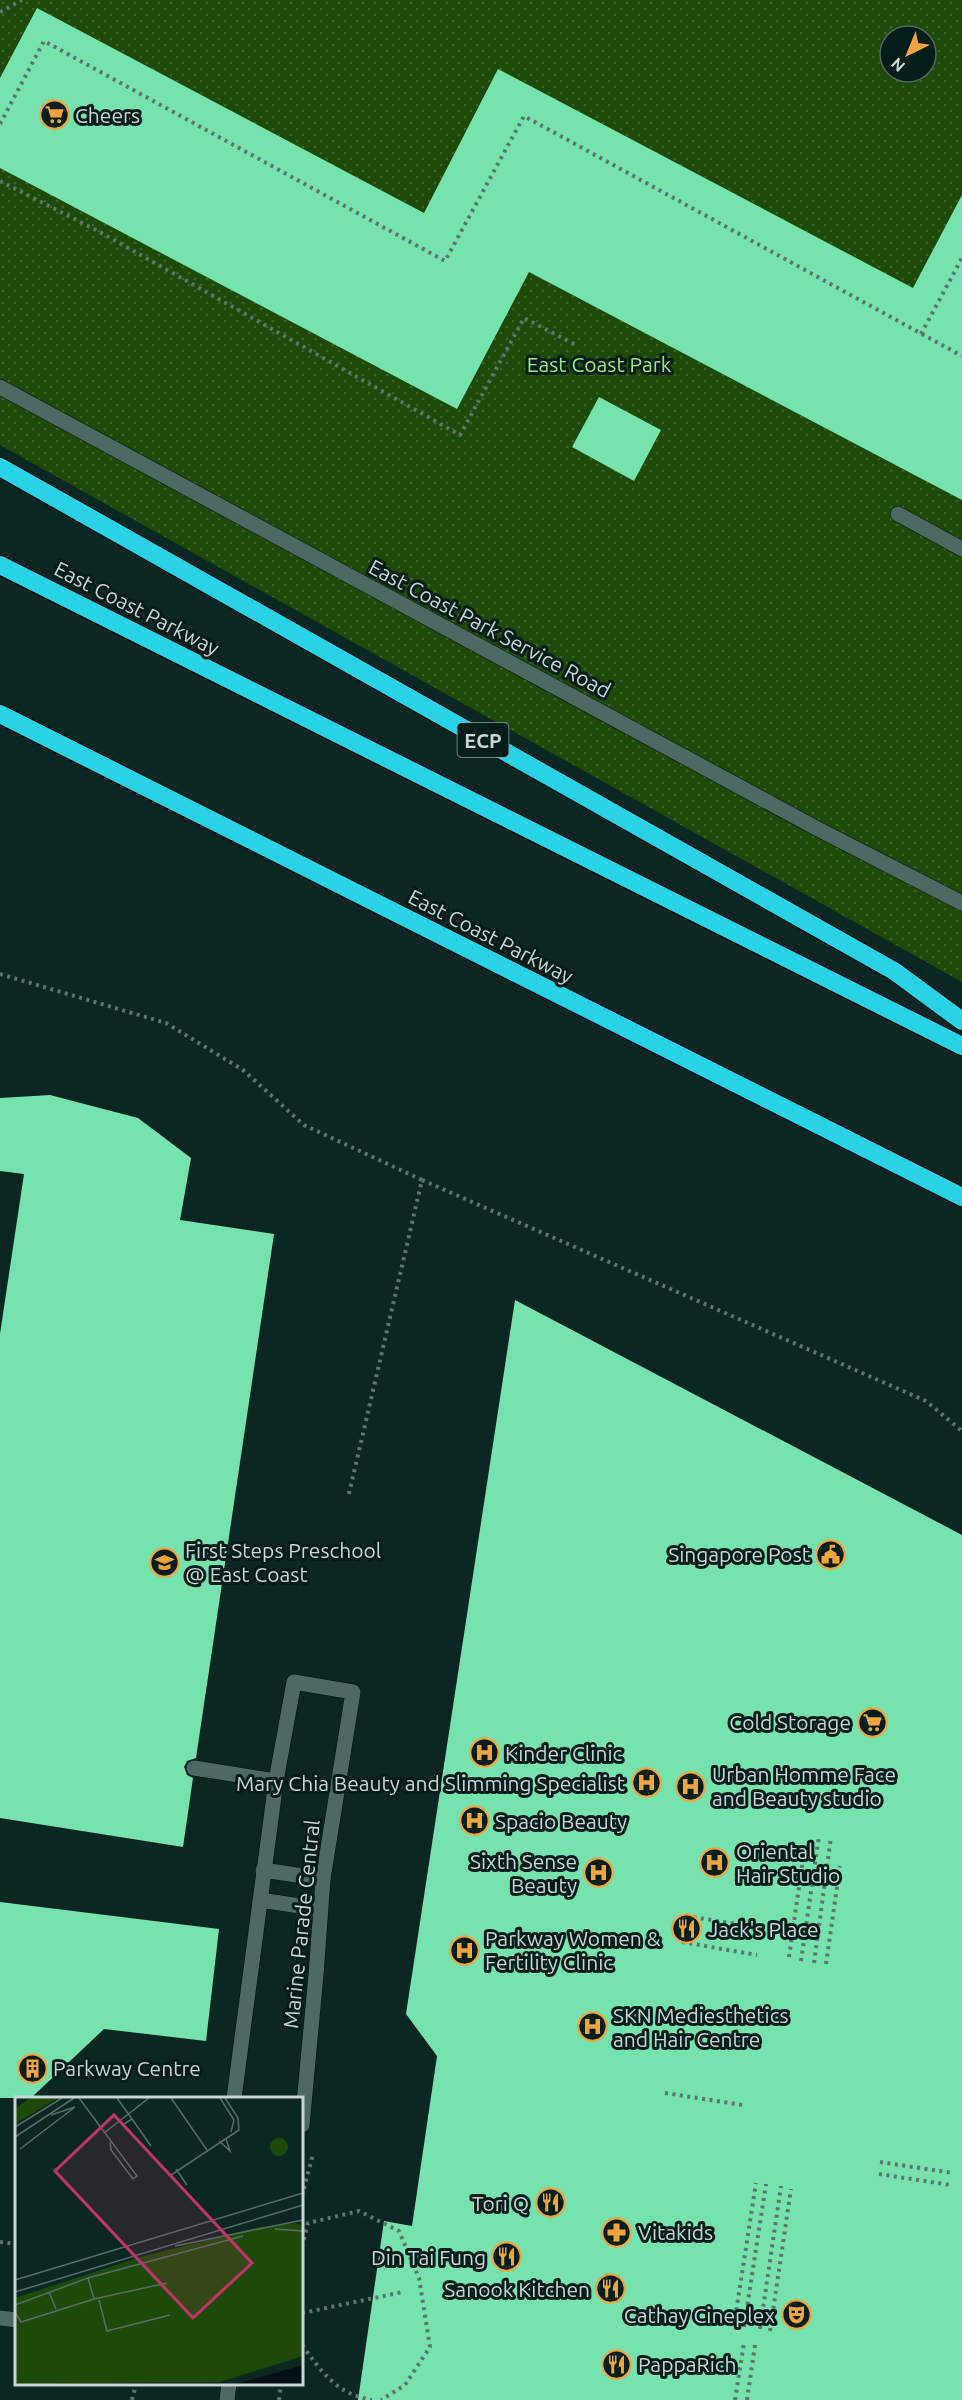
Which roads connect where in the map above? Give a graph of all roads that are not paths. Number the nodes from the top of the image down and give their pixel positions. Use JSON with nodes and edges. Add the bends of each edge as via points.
{"nodes":[{"id":1,"x":0,"y":387,"type":"edge"},
{"id":2,"x":0,"y":467,"type":"edge"},
{"id":3,"x":898,"y":514,"type":"dead end"},
{"id":4,"x":962,"y":549,"type":"edge"},
{"id":5,"x":0,"y":565,"type":"edge"},
{"id":6,"x":0,"y":714,"type":"edge"},
{"id":7,"x":962,"y":903,"type":"edge"},
{"id":8,"x":962,"y":1021,"type":"edge"},
{"id":9,"x":962,"y":1046,"type":"edge"},
{"id":10,"x":962,"y":1197,"type":"edge"},
{"id":11,"x":194,"y":1768,"type":"dead end"},
{"id":12,"x":276,"y":1781,"type":"junction"},
{"id":13,"x":263,"y":1870,"type":"junction"},
{"id":14,"x":323,"y":1879,"type":"junction"},
{"id":15,"x":260,"y":1900,"type":"junction"},
{"id":16,"x":320,"y":1910,"type":"junction"},
{"id":17,"x":234,"y":2097,"type":"edge"},
{"id":18,"x":303,"y":2114,"type":"edge"},
{"id":19,"x":0,"y":2318,"type":"edge"},
{"id":20,"x":15,"y":2320,"type":"edge"},
{"id":21,"x":228,"y":2385,"type":"edge"},
{"id":22,"x":227,"y":2400,"type":"edge"}],
"edges":[{"from":1,"to":7,"type":"street","name":"East Coast Park Service Road"},
{"from":2,"to":8,"type":"highway","number":"ECP","via":[[894,971]]},
{"from":3,"to":4,"type":"street"},
{"from":5,"to":9,"type":"highway","name":"East Coast Parkway"},
{"from":6,"to":10,"type":"highway","name":"East Coast Parkway"},
{"from":11,"to":12,"type":"street"},
{"from":12,"to":13,"type":"street","name":"Marine Parade Central"},
{"from":12,"to":14,"type":"street","name":"Marine Parade Central","via":[[294,1682],[353,1692]]},
{"from":13,"to":14,"type":"street"},
{"from":13,"to":15,"type":"street","name":"Marine Parade Central"},
{"from":14,"to":16,"type":"street","name":"Marine Parade Central"},
{"from":15,"to":16,"type":"street"},
{"from":15,"to":17,"type":"street","name":"Marine Parade Central"},
{"from":16,"to":18,"type":"street","name":"Marine Parade Central"},
{"from":19,"to":20,"type":"street"},
{"from":21,"to":22,"type":"street"}]}
